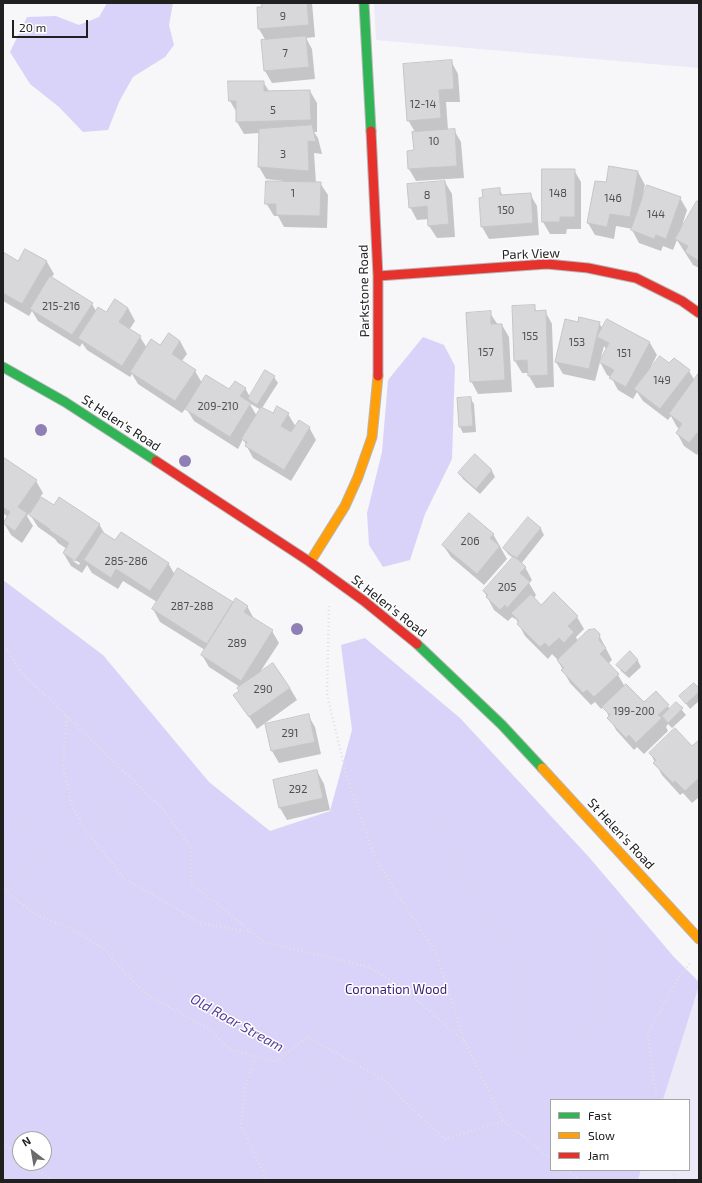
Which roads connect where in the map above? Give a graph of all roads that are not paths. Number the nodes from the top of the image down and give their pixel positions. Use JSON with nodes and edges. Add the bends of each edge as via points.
{"nodes":[{"id":1,"x":364,"y":3,"type":"edge"},
{"id":2,"x":378,"y":276,"type":"junction"},
{"id":3,"x":699,"y":313,"type":"edge"},
{"id":4,"x":3,"y":367,"type":"edge"},
{"id":5,"x":310,"y":562,"type":"junction"},
{"id":6,"x":699,"y":939,"type":"edge"}],
"edges":[{"from":1,"to":2,"type":"street","name":"Parkstone Road"},
{"from":2,"to":3,"type":"street","name":"Park View","via":[[547,264],[588,268],[636,278],[682,301]]},
{"from":2,"to":5,"type":"street","name":"Parkstone Road","via":[[378,377],[372,437],[345,506]]},
{"from":4,"to":5,"type":"street","name":"St Helen's Road","via":[[65,402]]},
{"from":5,"to":6,"type":"street","name":"St Helen's Road","via":[[409,636],[502,725]]}]}
